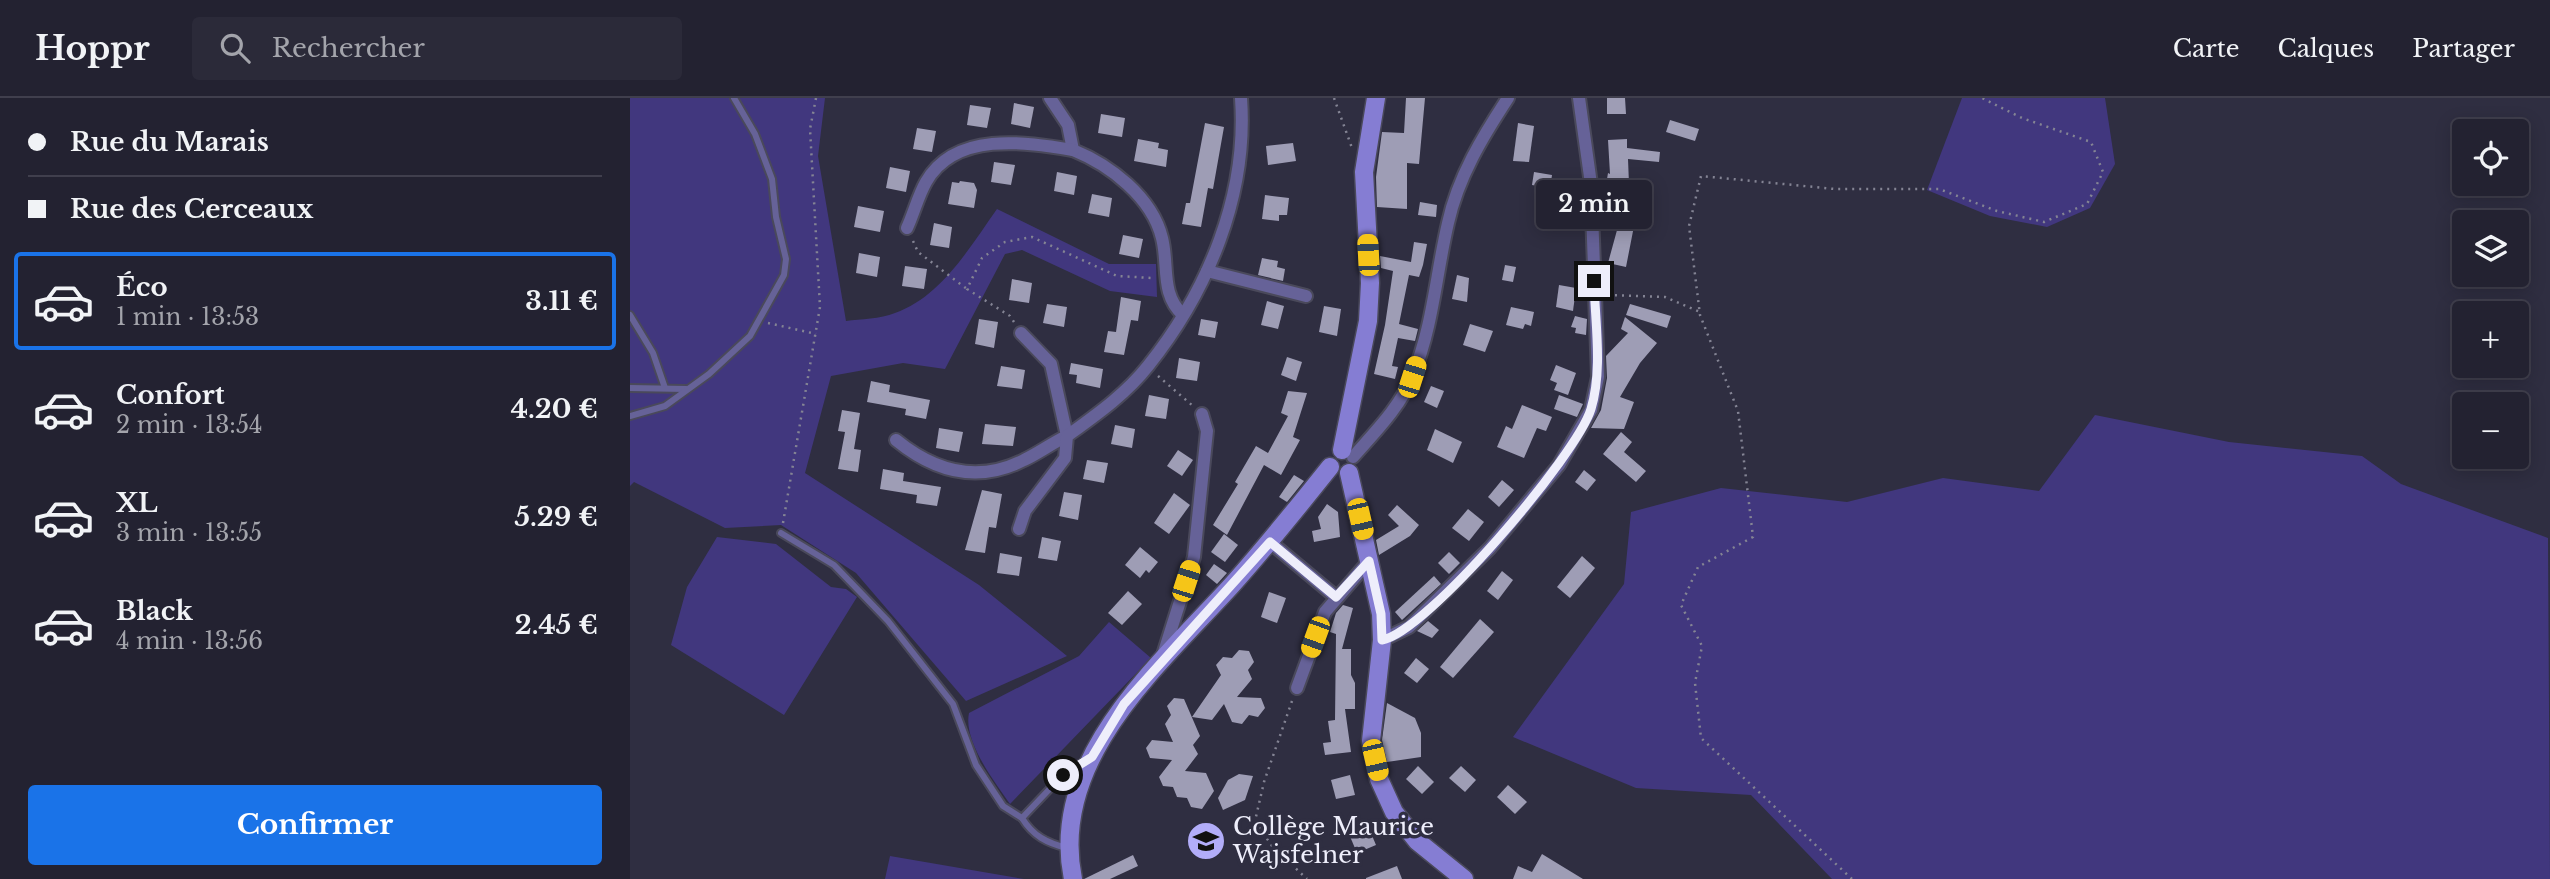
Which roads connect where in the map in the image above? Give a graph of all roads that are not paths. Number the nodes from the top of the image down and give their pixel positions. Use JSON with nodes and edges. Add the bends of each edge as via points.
{"nodes":[{"id":1,"x":734,"y":98,"type":"edge"},
{"id":2,"x":1050,"y":98,"type":"edge"},
{"id":3,"x":1241,"y":98,"type":"edge"},
{"id":4,"x":1376,"y":98,"type":"edge"},
{"id":5,"x":1508,"y":98,"type":"edge"},
{"id":6,"x":1578,"y":98,"type":"edge"},
{"id":7,"x":1073,"y":150,"type":"junction"},
{"id":8,"x":908,"y":228,"type":"road end"},
{"id":9,"x":1208,"y":271,"type":"junction"},
{"id":10,"x":1306,"y":296,"type":"dead end"},
{"id":11,"x":1183,"y":314,"type":"junction"},
{"id":12,"x":630,"y":315,"type":"edge"},
{"id":13,"x":1021,"y":333,"type":"road end"},
{"id":14,"x":630,"y":388,"type":"edge"},
{"id":15,"x":665,"y":388,"type":"junction"},
{"id":16,"x":686,"y":389,"type":"junction"},
{"id":17,"x":1202,"y":414,"type":"road end"},
{"id":18,"x":630,"y":416,"type":"edge"},
{"id":19,"x":1068,"y":436,"type":"junction"},
{"id":20,"x":897,"y":440,"type":"dead end"},
{"id":21,"x":1348,"y":460,"type":"junction"},
{"id":22,"x":1019,"y":529,"type":"dead end"},
{"id":23,"x":781,"y":533,"type":"road end"},
{"id":24,"x":1270,"y":542,"type":"junction"},
{"id":25,"x":1369,"y":561,"type":"junction"},
{"id":26,"x":1336,"y":597,"type":"junction"},
{"id":27,"x":1382,"y":640,"type":"junction"},
{"id":28,"x":1164,"y":660,"type":"junction"},
{"id":29,"x":1297,"y":688,"type":"road end"},
{"id":30,"x":1092,"y":757,"type":"junction"},
{"id":31,"x":1023,"y":818,"type":"junction"},
{"id":32,"x":1069,"y":849,"type":"junction"},
{"id":33,"x":1073,"y":879,"type":"edge"},
{"id":34,"x":1464,"y":879,"type":"edge"}],
"edges":[{"from":1,"to":16,"type":"lane","via":[[755,134],[772,179],[786,259],[784,275],[750,336]]},
{"from":2,"to":7,"type":"street","via":[[1068,125]]},
{"from":3,"to":9,"type":"street","via":[[1240,167]]},
{"from":4,"to":21,"type":"street","via":[[1365,164],[1368,321]]},
{"from":5,"to":21,"type":"street","via":[[1478,144],[1448,221],[1430,326],[1412,377],[1390,414]]},
{"from":6,"to":27,"type":"street","via":[[1591,184],[1598,377],[1591,410],[1576,441],[1490,548],[1409,627]]},
{"from":7,"to":8,"type":"street","via":[[1002,143],[957,153],[927,181]]},
{"from":7,"to":11,"type":"street","via":[[1094,158],[1140,198],[1162,238],[1171,302]]},
{"from":9,"to":10,"type":"street"},
{"from":9,"to":11,"type":"street"},
{"from":11,"to":19,"type":"street","via":[[1148,367]]},
{"from":12,"to":15,"type":"lane","via":[[653,353]]},
{"from":13,"to":19,"type":"street","via":[[1051,364]]},
{"from":14,"to":15,"type":"lane"},
{"from":15,"to":16,"type":"lane"},
{"from":16,"to":18,"type":"lane","via":[[665,406]]},
{"from":17,"to":28,"type":"street","via":[[1207,431],[1194,557]]},
{"from":19,"to":20,"type":"street","via":[[1023,461],[981,471],[939,468]]},
{"from":19,"to":22,"type":"street","via":[[1065,458],[1025,511]]},
{"from":21,"to":24,"type":"street","via":[[1340,475],[1330,467]]},
{"from":21,"to":25,"type":"street"},
{"from":23,"to":31,"type":"lane","via":[[834,565],[888,621],[953,704],[976,765],[1003,806]]},
{"from":24,"to":26,"type":"street"},
{"from":24,"to":28,"type":"street"},
{"from":25,"to":26,"type":"street"},
{"from":25,"to":27,"type":"street"},
{"from":26,"to":29,"type":"street","via":[[1325,612]]},
{"from":27,"to":34,"type":"street","via":[[1371,741],[1379,779],[1394,812],[1417,841]]},
{"from":28,"to":30,"type":"street","via":[[1124,704]]},
{"from":30,"to":31,"type":"lane","via":[[1063,775]]},
{"from":30,"to":32,"type":"street","via":[[1071,824]]},
{"from":31,"to":32,"type":"lane","via":[[1030,830],[1049,844]]},
{"from":32,"to":33,"type":"street"}]}
